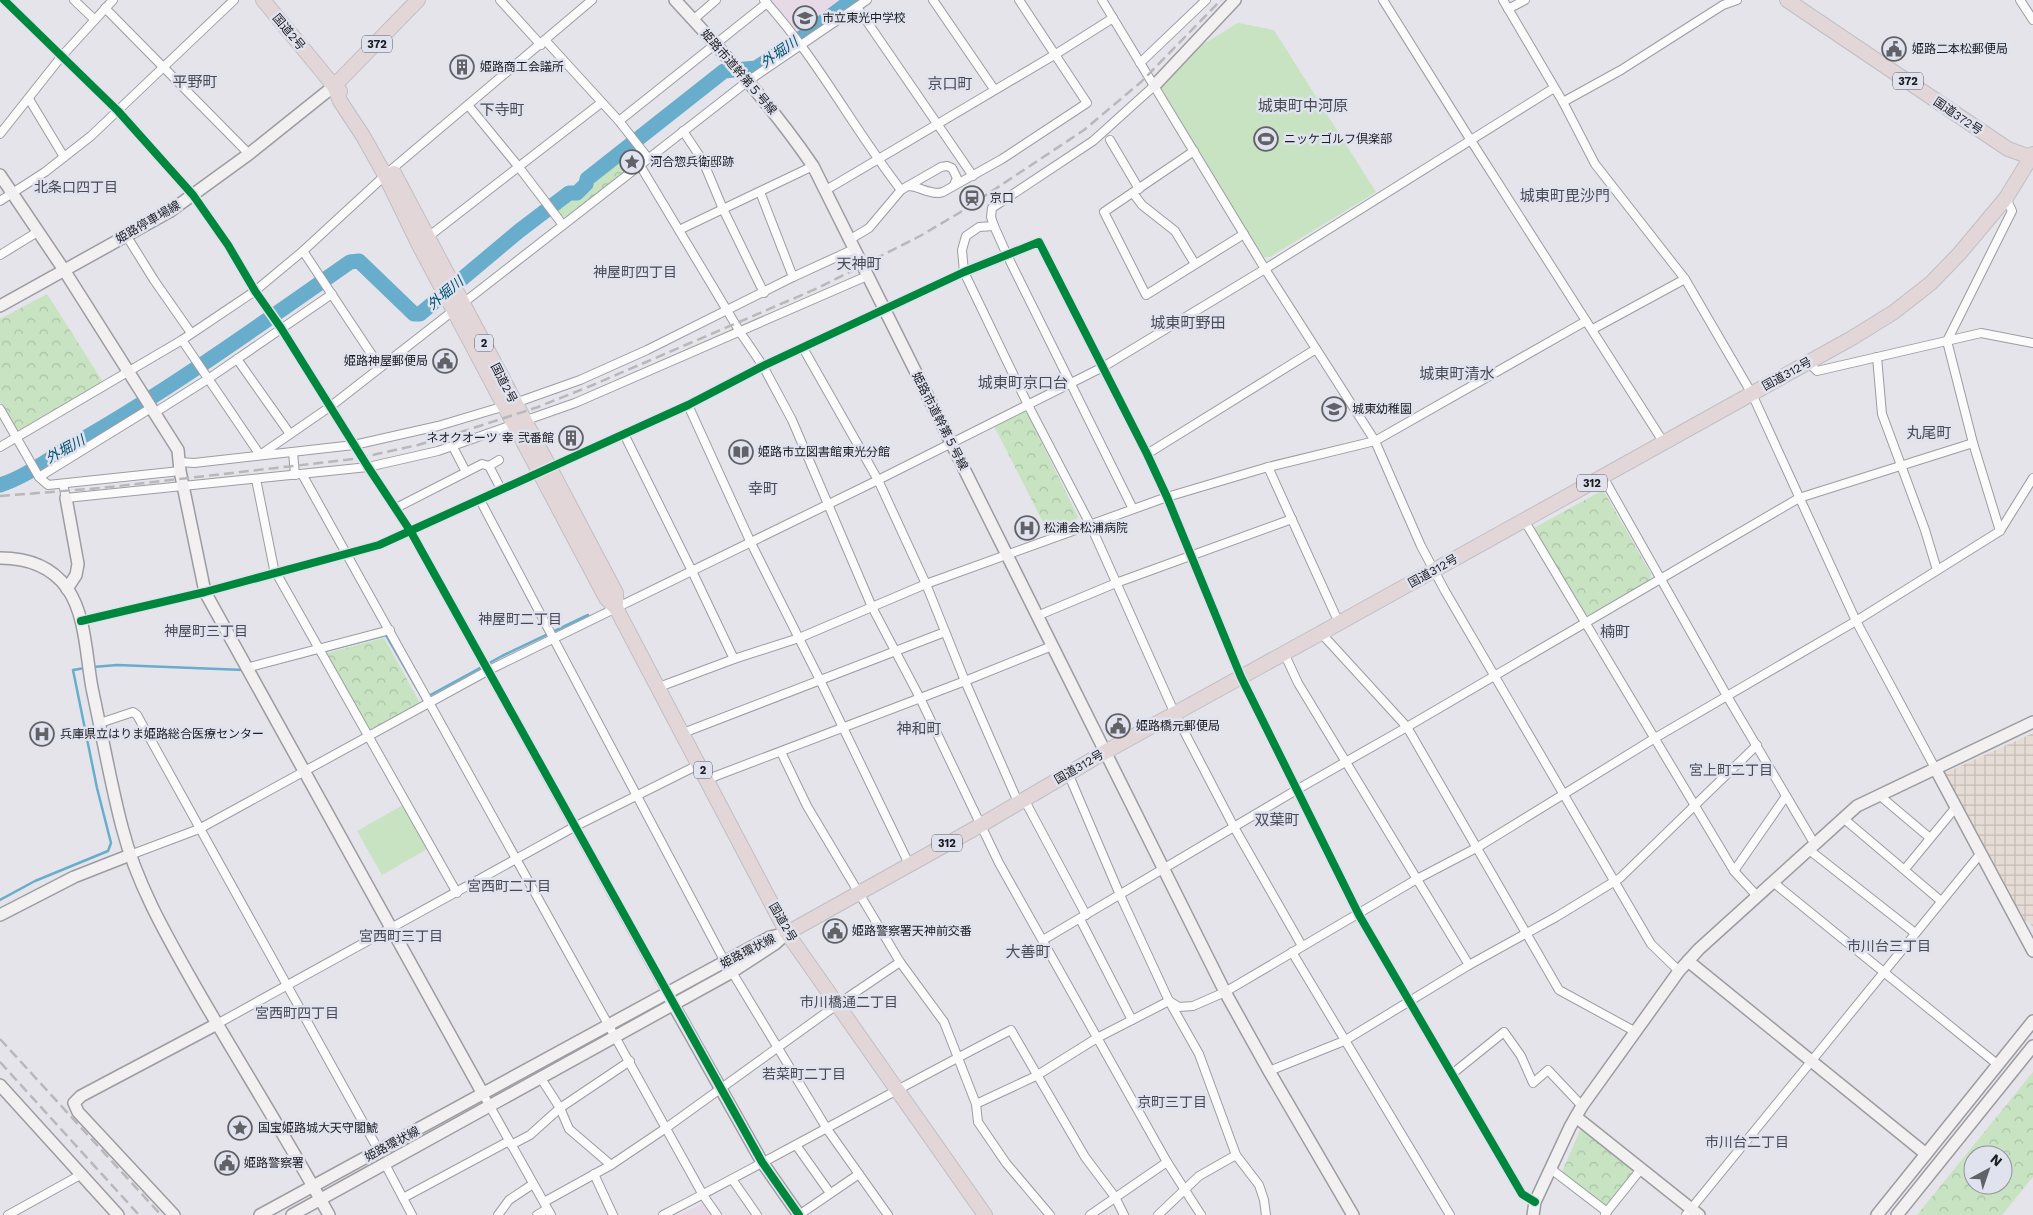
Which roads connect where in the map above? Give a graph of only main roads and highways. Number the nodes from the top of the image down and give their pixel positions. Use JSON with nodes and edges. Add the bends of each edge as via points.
{"nodes":[{"id":1,"x":263,"y":0,"type":"edge"},
{"id":2,"x":418,"y":0,"type":"edge"},
{"id":3,"x":1787,"y":0,"type":"edge"},
{"id":4,"x":334,"y":86,"type":"junction"},
{"id":5,"x":2032,"y":156,"type":"edge"},
{"id":6,"x":388,"y":172,"type":"junction"},
{"id":7,"x":459,"y":307,"type":"junction"},
{"id":8,"x":788,"y":933,"type":"junction"},
{"id":9,"x":985,"y":1215,"type":"edge"}],
"edges":[{"from":1,"to":4,"type":"highway","name":"国道2号","number":"2"},
{"from":2,"to":4,"type":"highway","number":"372"},
{"from":3,"to":5,"type":"highway","name":"国道372号","number":"372","via":[[2008,149]]},
{"from":4,"to":6,"type":"highway","name":"国道2号","number":"2","via":[[349,98]]},
{"from":5,"to":8,"type":"highway","name":"国道312号","number":"312","via":[[2006,198],[1960,253],[1931,284],[1894,312],[1340,624],[1105,752]]},
{"from":6,"to":7,"type":"highway","name":"国道2号","number":"2"},
{"from":6,"to":7,"type":"highway","name":"国道2号","number":"2","via":[[428,237]]},
{"from":7,"to":8,"type":"highway","name":"国道2号","number":"2","via":[[519,424],[616,593],[616,608]]},
{"from":8,"to":9,"type":"highway","name":"国道2号","number":"2"}]}
